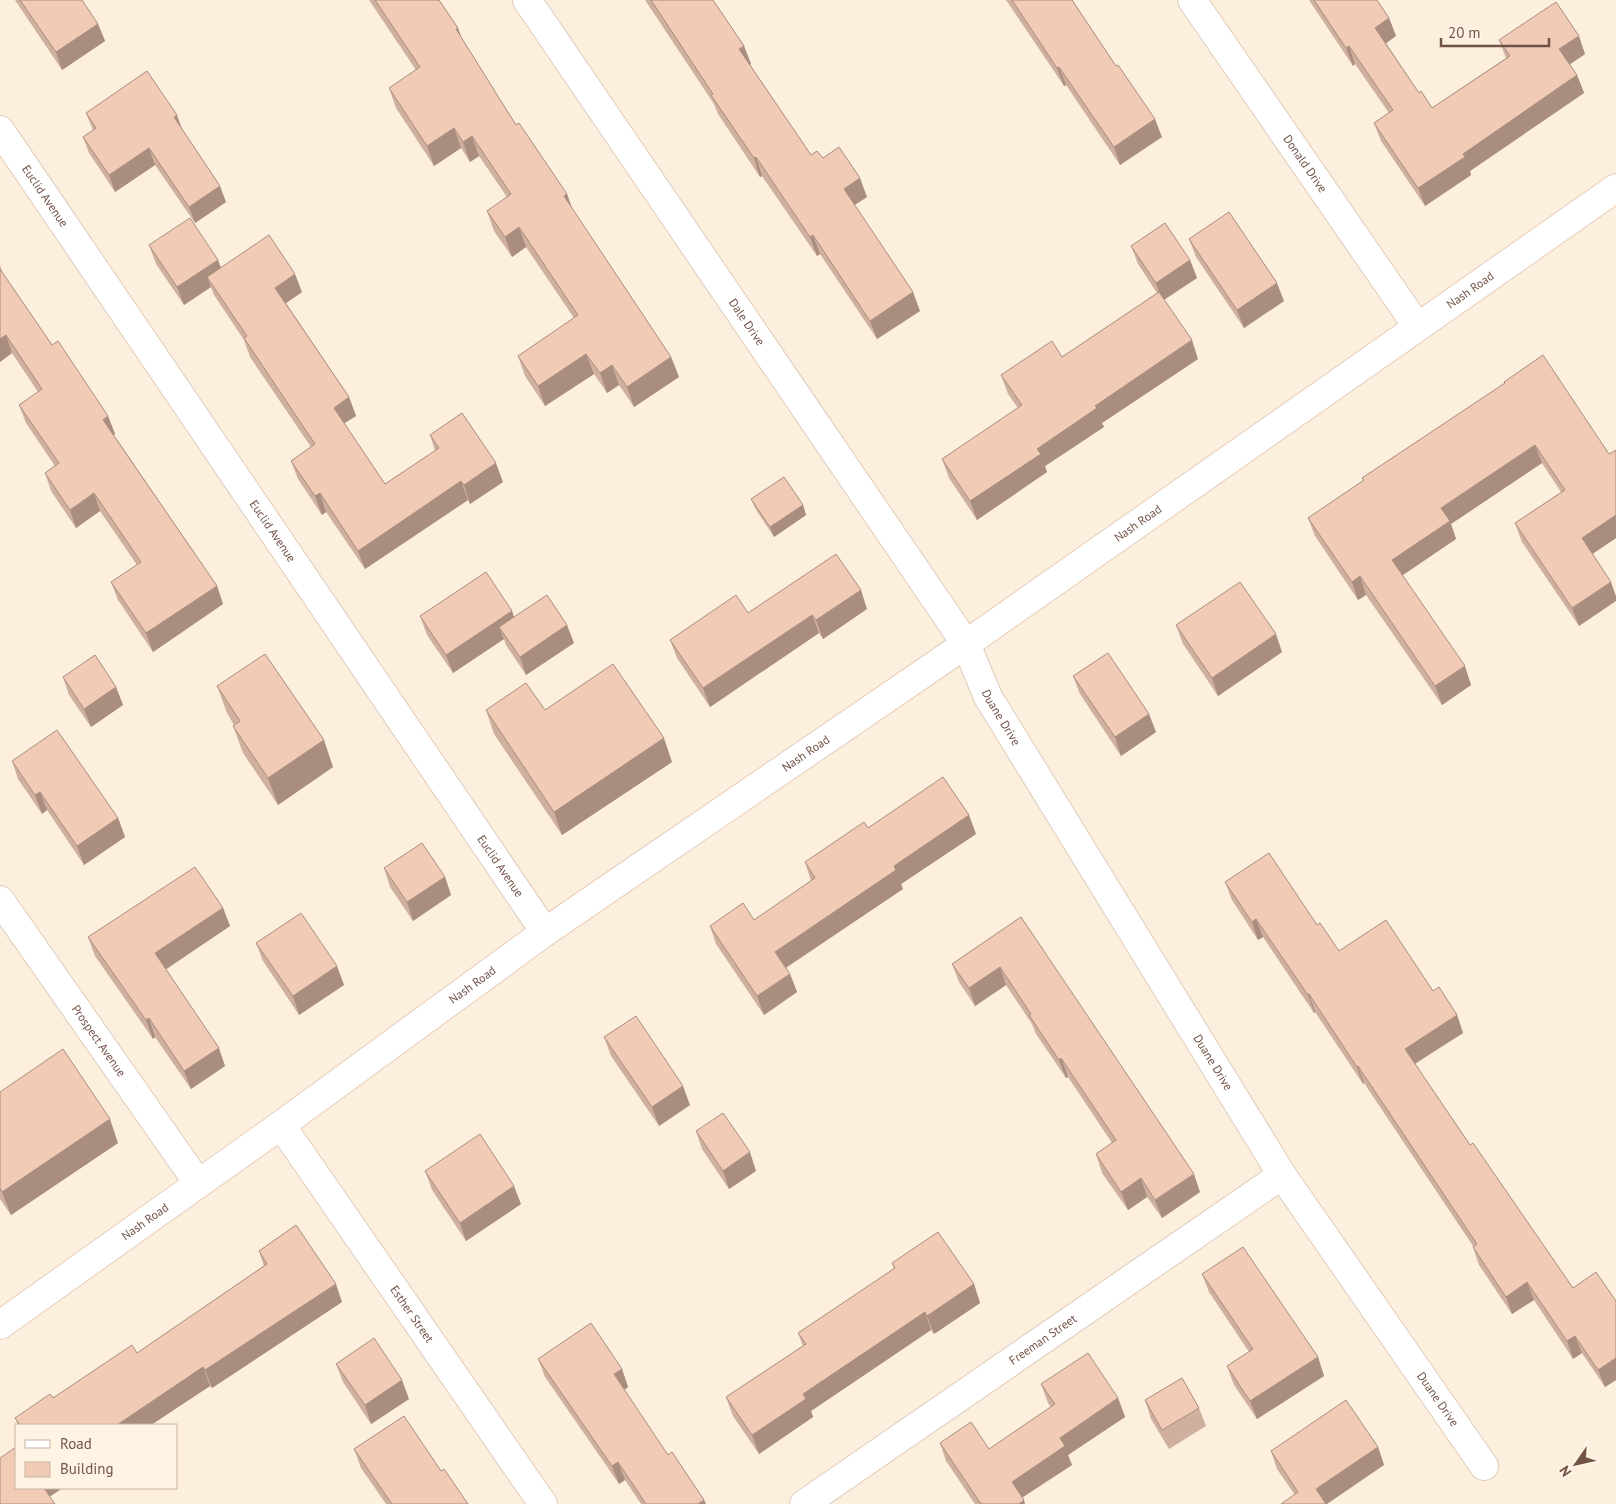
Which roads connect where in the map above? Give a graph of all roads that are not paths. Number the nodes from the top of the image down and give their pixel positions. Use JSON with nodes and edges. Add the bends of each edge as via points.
{"nodes":[{"id":1,"x":527,"y":0,"type":"edge"},
{"id":2,"x":1192,"y":0,"type":"edge"},
{"id":3,"x":0,"y":130,"type":"edge"},
{"id":4,"x":1616,"y":188,"type":"edge"},
{"id":5,"x":1417,"y":326,"type":"junction"},
{"id":6,"x":966,"y":644,"type":"junction"},
{"id":7,"x":0,"y":900,"type":"edge"},
{"id":8,"x":545,"y":932,"type":"junction"},
{"id":9,"x":282,"y":1125,"type":"junction"},
{"id":10,"x":1282,"y":1175,"type":"junction"},
{"id":11,"x":198,"y":1183,"type":"junction"},
{"id":12,"x":0,"y":1325,"type":"edge"},
{"id":13,"x":1484,"y":1466,"type":"dead end"},
{"id":14,"x":543,"y":1504,"type":"edge"},
{"id":15,"x":804,"y":1504,"type":"edge"}],
"edges":[{"from":1,"to":6,"type":"street","name":"Dale Drive"},
{"from":2,"to":5,"type":"street","name":"Donald Drive"},
{"from":3,"to":8,"type":"street","name":"Euclid Avenue"},
{"from":4,"to":5,"type":"street","name":"Nash Road"},
{"from":5,"to":6,"type":"street","name":"Nash Road"},
{"from":6,"to":8,"type":"street","name":"Nash Road"},
{"from":6,"to":10,"type":"street","name":"Duane Drive","via":[[988,697]]},
{"from":7,"to":11,"type":"street","name":"Prospect Avenue"},
{"from":8,"to":9,"type":"street","name":"Nash Road"},
{"from":9,"to":11,"type":"street","name":"Nash Road"},
{"from":9,"to":14,"type":"street","name":"Esther Street"},
{"from":10,"to":13,"type":"street","name":"Duane Drive"},
{"from":10,"to":15,"type":"street","name":"Freeman Street"},
{"from":11,"to":12,"type":"street","name":"Nash Road"}]}
